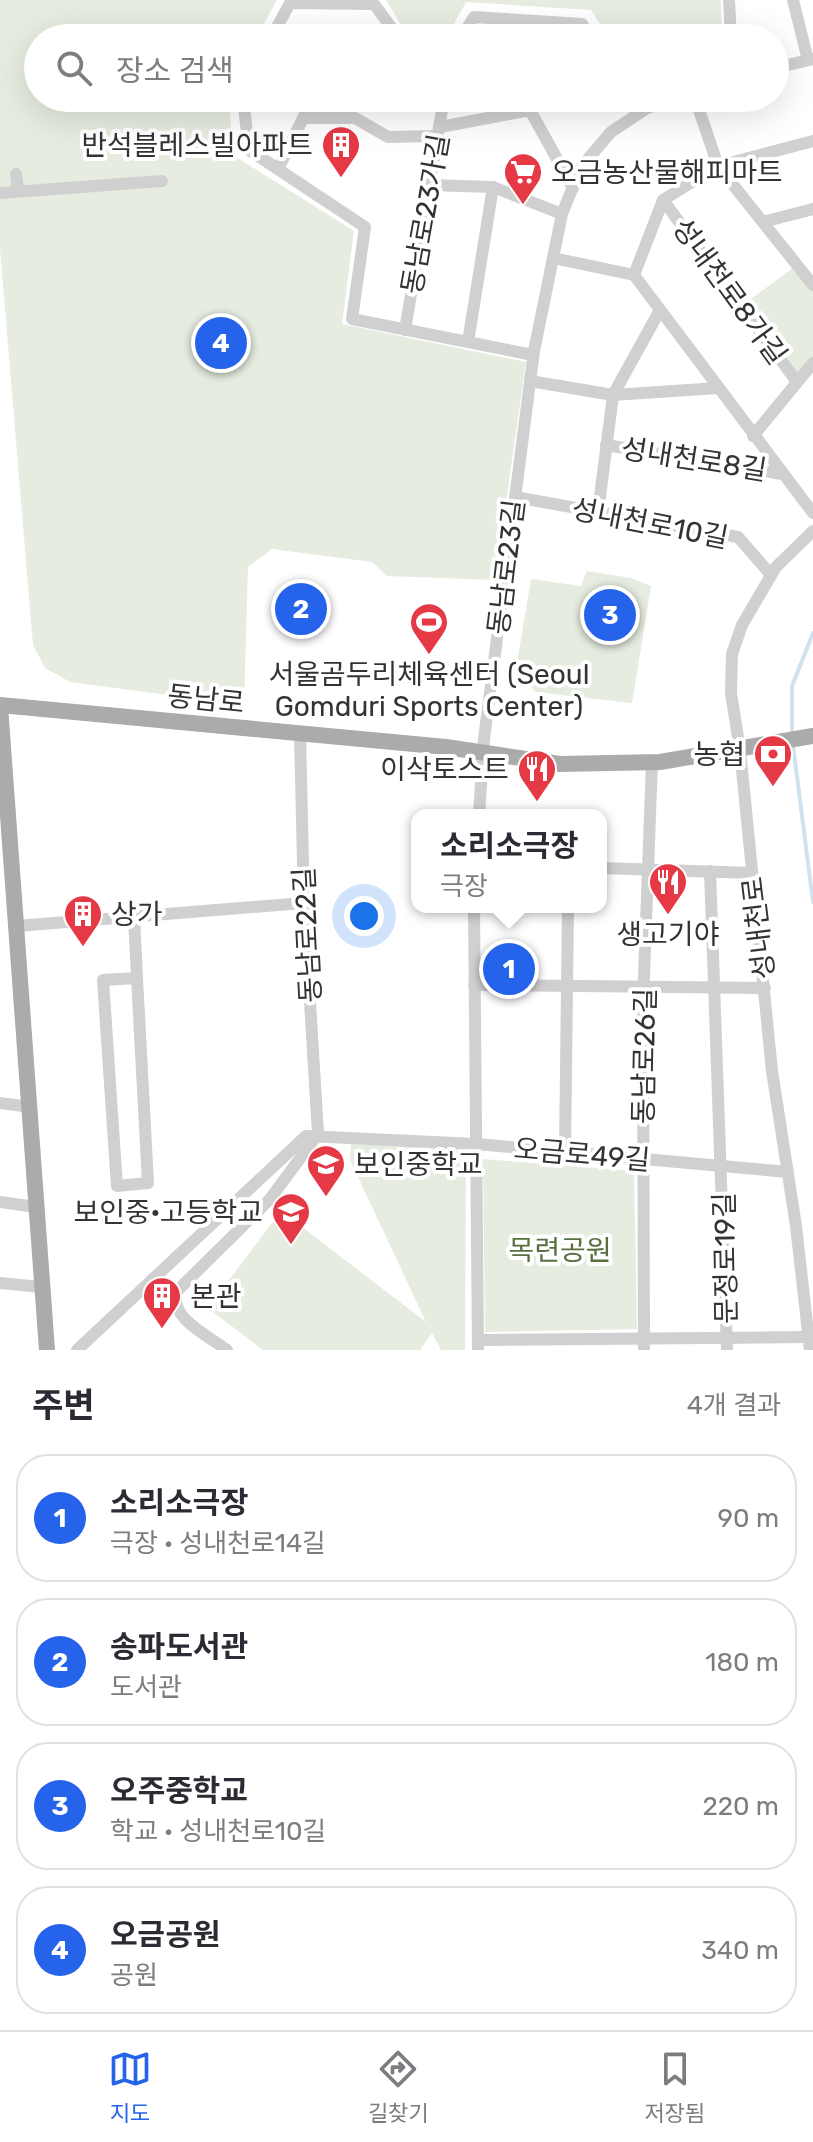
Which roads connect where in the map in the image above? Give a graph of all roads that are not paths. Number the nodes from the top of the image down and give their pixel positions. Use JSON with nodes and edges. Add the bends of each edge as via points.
{"nodes":[{"id":1,"x":729,"y":0,"type":"edge"},
{"id":2,"x":793,"y":0,"type":"edge"},
{"id":3,"x":279,"y":24,"type":"edge"},
{"id":4,"x":389,"y":24,"type":"edge"},
{"id":5,"x":470,"y":24,"type":"edge"},
{"id":6,"x":582,"y":24,"type":"edge"},
{"id":7,"x":730,"y":24,"type":"edge"},
{"id":8,"x":811,"y":59,"type":"edge"},
{"id":9,"x":789,"y":64,"type":"edge"},
{"id":10,"x":245,"y":112,"type":"edge"},
{"id":11,"x":306,"y":112,"type":"edge"},
{"id":12,"x":442,"y":112,"type":"edge"},
{"id":13,"x":521,"y":112,"type":"edge"},
{"id":14,"x":531,"y":112,"type":"edge"},
{"id":15,"x":700,"y":112,"type":"edge"},
{"id":16,"x":639,"y":113,"type":"edge"},
{"id":17,"x":303,"y":118,"type":"junction"},
{"id":18,"x":439,"y":131,"type":"junction"},
{"id":19,"x":813,"y":141,"type":"edge"},
{"id":20,"x":718,"y":166,"type":"junction"},
{"id":21,"x":278,"y":169,"type":"junction"},
{"id":22,"x":16,"y":174,"type":"dead end"},
{"id":23,"x":162,"y":181,"type":"dead end"},
{"id":24,"x":429,"y":185,"type":"junction"},
{"id":25,"x":493,"y":187,"type":"junction"},
{"id":26,"x":573,"y":188,"type":"junction"},
{"id":27,"x":18,"y":191,"type":"junction"},
{"id":28,"x":0,"y":193,"type":"edge"},
{"id":29,"x":663,"y":200,"type":"junction"},
{"id":30,"x":813,"y":209,"type":"edge"},
{"id":31,"x":562,"y":214,"type":"junction"},
{"id":32,"x":763,"y":222,"type":"junction"},
{"id":33,"x":553,"y":258,"type":"junction"},
{"id":34,"x":634,"y":275,"type":"junction"},
{"id":35,"x":811,"y":280,"type":"edge"},
{"id":36,"x":660,"y":310,"type":"junction"},
{"id":37,"x":405,"y":330,"type":"junction"},
{"id":38,"x":468,"y":342,"type":"junction"},
{"id":39,"x":533,"y":355,"type":"junction"},
{"id":40,"x":813,"y":363,"type":"edge"},
{"id":41,"x":530,"y":381,"type":"junction"},
{"id":42,"x":797,"y":382,"type":"junction"},
{"id":43,"x":718,"y":388,"type":"junction"},
{"id":44,"x":613,"y":395,"type":"junction"},
{"id":45,"x":753,"y":436,"type":"junction"},
{"id":46,"x":606,"y":445,"type":"junction"},
{"id":47,"x":782,"y":474,"type":"junction"},
{"id":48,"x":515,"y":497,"type":"junction"},
{"id":49,"x":598,"y":512,"type":"junction"},
{"id":50,"x":813,"y":513,"type":"edge"},
{"id":51,"x":813,"y":531,"type":"edge"},
{"id":52,"x":771,"y":575,"type":"junction"},
{"id":53,"x":0,"y":705,"type":"edge"},
{"id":54,"x":300,"y":736,"type":"junction"},
{"id":55,"x":813,"y":736,"type":"edge"},
{"id":56,"x":740,"y":750,"type":"junction"},
{"id":57,"x":483,"y":752,"type":"junction"},
{"id":58,"x":652,"y":762,"type":"junction"},
{"id":59,"x":479,"y":809,"type":"edge"},
{"id":60,"x":607,"y":868,"type":"edge"},
{"id":61,"x":648,"y":869,"type":"junction"},
{"id":62,"x":710,"y":871,"type":"junction"},
{"id":63,"x":752,"y":873,"type":"junction"},
{"id":64,"x":7,"y":882,"type":"edge"},
{"id":65,"x":304,"y":903,"type":"junction"},
{"id":66,"x":474,"y":913,"type":"edge"},
{"id":67,"x":568,"y":913,"type":"edge"},
{"id":68,"x":134,"y":918,"type":"junction"},
{"id":69,"x":17,"y":926,"type":"junction"},
{"id":70,"x":137,"y":978,"type":"junction"},
{"id":71,"x":474,"y":985,"type":"junction"},
{"id":72,"x":567,"y":986,"type":"junction"},
{"id":73,"x":645,"y":986,"type":"junction"},
{"id":74,"x":715,"y":987,"type":"junction"},
{"id":75,"x":765,"y":988,"type":"junction"},
{"id":76,"x":0,"y":1103,"type":"edge"},
{"id":77,"x":30,"y":1107,"type":"junction"},
{"id":78,"x":318,"y":1134,"type":"junction"},
{"id":79,"x":476,"y":1144,"type":"junction"},
{"id":80,"x":565,"y":1152,"type":"junction"},
{"id":81,"x":643,"y":1159,"type":"junction"},
{"id":82,"x":723,"y":1166,"type":"junction"},
{"id":83,"x":788,"y":1172,"type":"junction"},
{"id":84,"x":0,"y":1202,"type":"edge"},
{"id":85,"x":36,"y":1207,"type":"junction"},
{"id":86,"x":0,"y":1283,"type":"edge"},
{"id":87,"x":41,"y":1287,"type":"junction"},
{"id":88,"x":644,"y":1344,"type":"edge"},
{"id":89,"x":727,"y":1344,"type":"edge"},
{"id":90,"x":763,"y":1344,"type":"edge"},
{"id":91,"x":809,"y":1344,"type":"edge"},
{"id":92,"x":478,"y":1345,"type":"edge"},
{"id":93,"x":565,"y":1345,"type":"edge"},
{"id":94,"x":47,"y":1350,"type":"edge"},
{"id":95,"x":77,"y":1350,"type":"edge"},
{"id":96,"x":227,"y":1350,"type":"edge"}],
"edges":[{"from":1,"to":7,"type":"street"},
{"from":2,"to":8,"type":"street"},
{"from":3,"to":4,"type":"street","via":[[290,3],[374,4]]},
{"from":5,"to":6,"type":"street","via":[[474,17]]},
{"from":8,"to":9,"type":"street"},
{"from":10,"to":21,"type":"street","name":"동남로23가길","via":[[249,150]]},
{"from":11,"to":17,"type":"street"},
{"from":12,"to":18,"type":"street","name":"동남로23가길"},
{"from":13,"to":18,"type":"street"},
{"from":14,"to":26,"type":"street"},
{"from":15,"to":20,"type":"street"},
{"from":16,"to":26,"type":"street","name":"동남로23길","via":[[611,132],[581,167]]},
{"from":17,"to":18,"type":"street","via":[[355,118],[388,137]]},
{"from":17,"to":21,"type":"street"},
{"from":18,"to":24,"type":"street","name":"동남로23가길"},
{"from":19,"to":20,"type":"street","name":"성내천로8가길"},
{"from":20,"to":29,"type":"street","name":"성내천로8가길"},
{"from":20,"to":32,"type":"street"},
{"from":21,"to":37,"type":"street","name":"동남로23가길","via":[[365,227],[352,319]]},
{"from":22,"to":27,"type":"street"},
{"from":23,"to":27,"type":"street"},
{"from":24,"to":25,"type":"street"},
{"from":24,"to":37,"type":"street","name":"동남로23가길"},
{"from":25,"to":31,"type":"street"},
{"from":25,"to":38,"type":"street"},
{"from":26,"to":31,"type":"street","name":"동남로23길"},
{"from":27,"to":28,"type":"street"},
{"from":29,"to":34,"type":"street","name":"성내천로8가길"},
{"from":29,"to":42,"type":"street","name":"성내천로8가길"},
{"from":30,"to":32,"type":"street"},
{"from":31,"to":33,"type":"street","name":"동남로23길"},
{"from":32,"to":35,"type":"street"},
{"from":33,"to":34,"type":"street"},
{"from":33,"to":39,"type":"street","name":"동남로23길"},
{"from":34,"to":36,"type":"street","name":"성내천로8길"},
{"from":36,"to":43,"type":"street","name":"성내천로8길"},
{"from":36,"to":44,"type":"street","name":"성내천로8길"},
{"from":37,"to":38,"type":"street","name":"동남로23가길"},
{"from":38,"to":39,"type":"street","name":"동남로23가길"},
{"from":39,"to":41,"type":"street","name":"동남로23길"},
{"from":40,"to":42,"type":"street","name":"성내천로8길"},
{"from":41,"to":44,"type":"street"},
{"from":41,"to":48,"type":"street","name":"동남로23길"},
{"from":42,"to":45,"type":"street","name":"성내천로8길"},
{"from":43,"to":44,"type":"street"},
{"from":43,"to":45,"type":"street","name":"성내천로8길"},
{"from":44,"to":46,"type":"street","name":"성내천로8길"},
{"from":45,"to":47,"type":"street","name":"성내천로8길"},
{"from":46,"to":47,"type":"street","name":"성내천로8길"},
{"from":46,"to":49,"type":"street","name":"성내천로8길"},
{"from":47,"to":50,"type":"street","name":"성내천로8길"},
{"from":48,"to":49,"type":"street","name":"성내천로10길"},
{"from":48,"to":57,"type":"street","name":"동남로23길"},
{"from":49,"to":52,"type":"street","name":"성내천로10길","via":[[738,537]]},
{"from":51,"to":52,"type":"street","name":"성내천로"},
{"from":52,"to":56,"type":"street","name":"성내천로","via":[[732,654],[731,693]]},
{"from":53,"to":54,"type":"main road","name":"동남로"},
{"from":53,"to":64,"type":"main road"},
{"from":54,"to":57,"type":"main road","name":"동남로"},
{"from":54,"to":65,"type":"street","name":"동남로22길"},
{"from":55,"to":56,"type":"main road","name":"동남로"},
{"from":56,"to":58,"type":"main road","name":"동남로"},
{"from":56,"to":63,"type":"street","name":"성내천로"},
{"from":57,"to":58,"type":"main road","name":"동남로","via":[[560,764]]},
{"from":57,"to":59,"type":"street","name":"동남로23길"},
{"from":58,"to":61,"type":"street","name":"동남로26길"},
{"from":60,"to":61,"type":"street"},
{"from":61,"to":62,"type":"street"},
{"from":61,"to":73,"type":"street","name":"동남로26길"},
{"from":62,"to":63,"type":"street"},
{"from":62,"to":74,"type":"street","name":"문정로19길"},
{"from":63,"to":75,"type":"street","name":"성내천로"},
{"from":64,"to":69,"type":"main road"},
{"from":65,"to":68,"type":"street"},
{"from":65,"to":78,"type":"street","name":"동남로22길"},
{"from":66,"to":71,"type":"street"},
{"from":67,"to":72,"type":"street"},
{"from":68,"to":69,"type":"street"},
{"from":68,"to":70,"type":"street"},
{"from":69,"to":77,"type":"main road"},
{"from":70,"to":70,"type":"street","via":[[148,1183],[117,1186],[103,980]]},
{"from":71,"to":72,"type":"street"},
{"from":71,"to":79,"type":"street"},
{"from":72,"to":73,"type":"street"},
{"from":72,"to":80,"type":"street"},
{"from":73,"to":74,"type":"street"},
{"from":73,"to":81,"type":"street","name":"동남로26길"},
{"from":74,"to":75,"type":"street"},
{"from":74,"to":82,"type":"street","name":"문정로19길"},
{"from":75,"to":83,"type":"street","name":"성내천로"},
{"from":76,"to":77,"type":"street"},
{"from":77,"to":85,"type":"main road"},
{"from":78,"to":79,"type":"street","name":"오금로49길"},
{"from":78,"to":95,"type":"street","via":[[306,1136]]},
{"from":78,"to":96,"type":"street","via":[[270,1199],[177,1291],[180,1315]]},
{"from":79,"to":80,"type":"street","name":"오금로49길"},
{"from":79,"to":92,"type":"street"},
{"from":80,"to":81,"type":"street","name":"오금로49길"},
{"from":81,"to":82,"type":"street","name":"오금로49길"},
{"from":81,"to":88,"type":"street","name":"동남로26길"},
{"from":82,"to":83,"type":"street","name":"오금로49길"},
{"from":82,"to":89,"type":"street","name":"문정로19길"},
{"from":83,"to":91,"type":"street","name":"성내천로"},
{"from":84,"to":85,"type":"street"},
{"from":85,"to":87,"type":"main road"},
{"from":86,"to":87,"type":"street"},
{"from":87,"to":94,"type":"main road"},
{"from":88,"to":89,"type":"street"},
{"from":88,"to":93,"type":"street"},
{"from":89,"to":90,"type":"street"},
{"from":90,"to":91,"type":"street"},
{"from":92,"to":93,"type":"street"}]}
